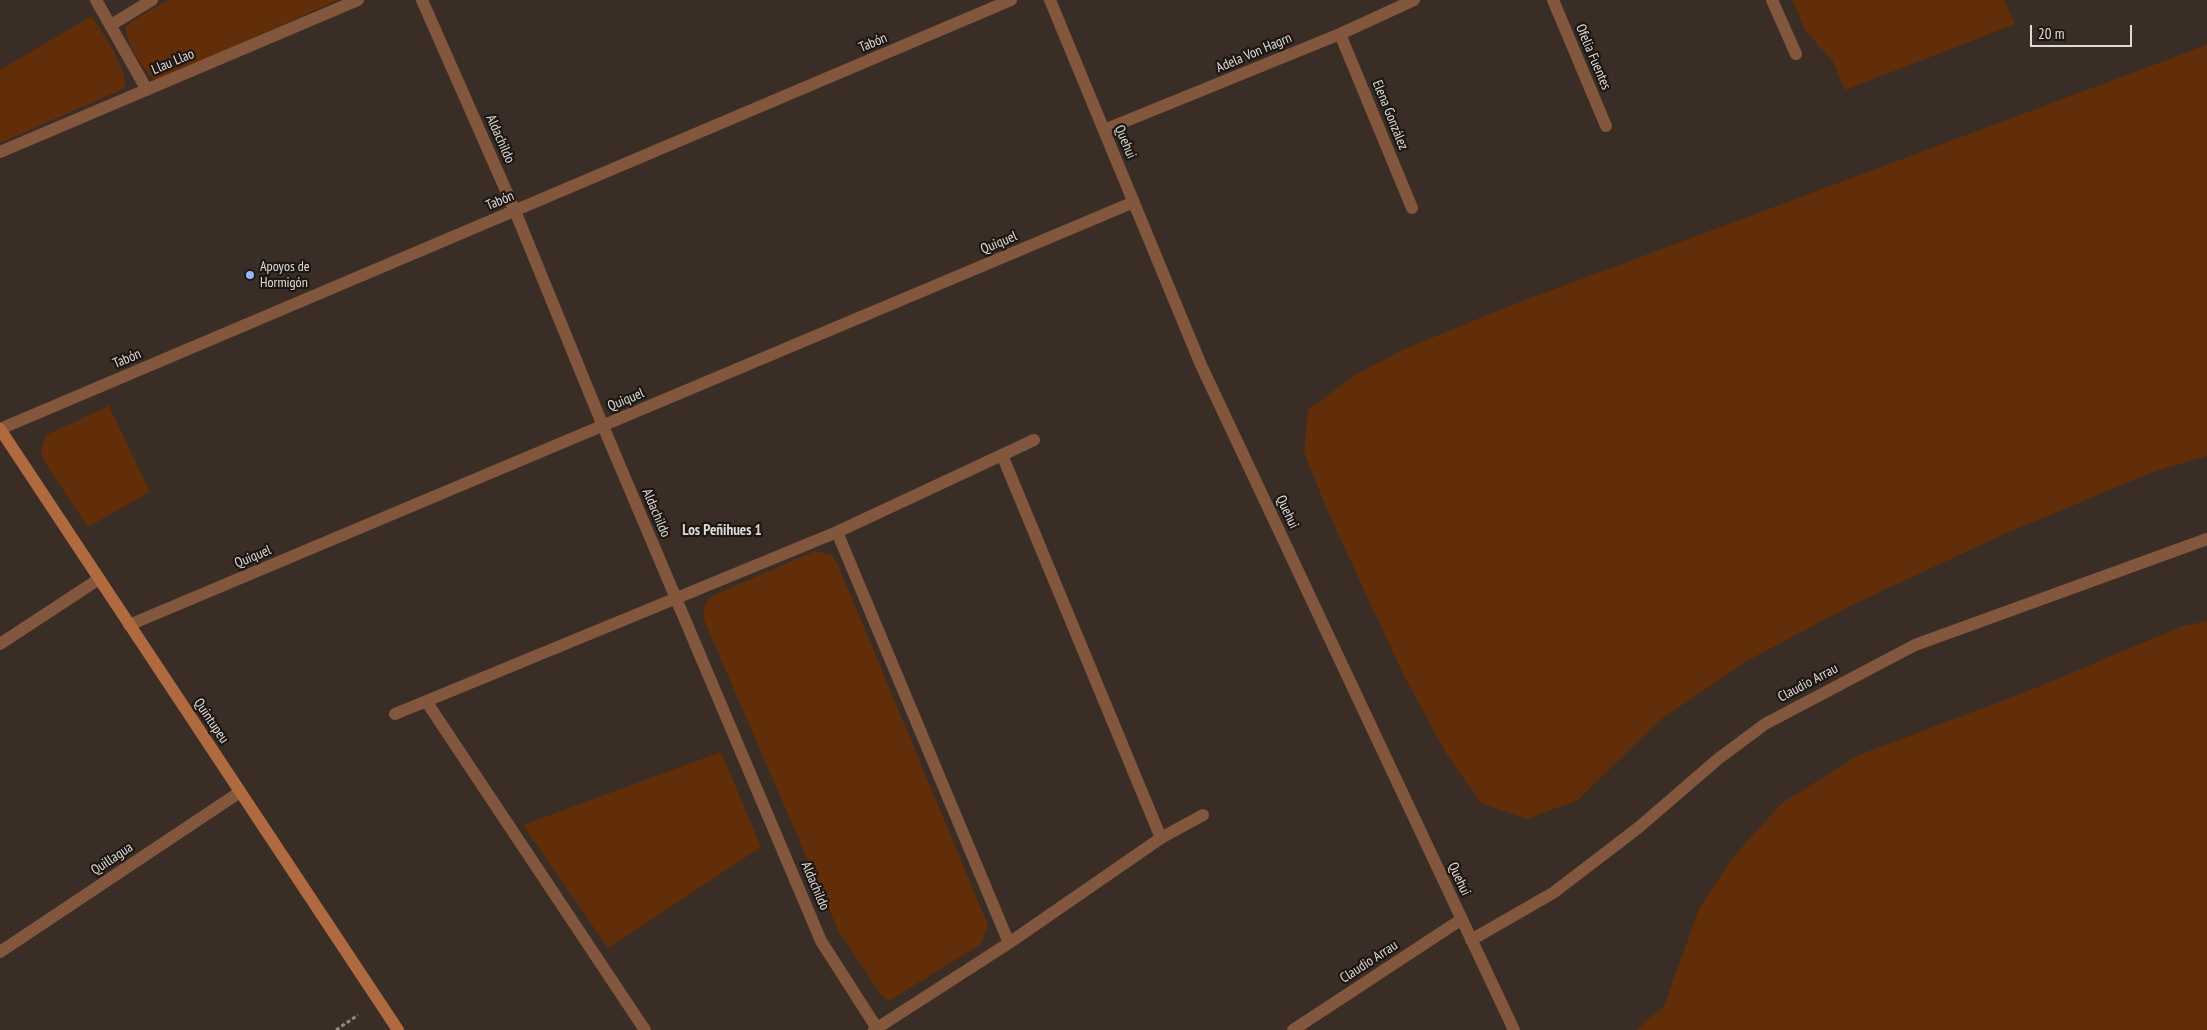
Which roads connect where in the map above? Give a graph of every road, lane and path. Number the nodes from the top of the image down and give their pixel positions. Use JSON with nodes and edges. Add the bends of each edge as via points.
{"nodes":[{"id":1,"x":96,"y":0,"type":"edge"},
{"id":2,"x":152,"y":0,"type":"edge"},
{"id":3,"x":358,"y":0,"type":"edge"},
{"id":4,"x":422,"y":0,"type":"edge"},
{"id":5,"x":1011,"y":0,"type":"edge"},
{"id":6,"x":1050,"y":0,"type":"edge"},
{"id":7,"x":1414,"y":0,"type":"edge"},
{"id":8,"x":1553,"y":0,"type":"edge"},
{"id":9,"x":1772,"y":0,"type":"edge"},
{"id":10,"x":111,"y":24,"type":"junction"},
{"id":11,"x":1340,"y":34,"type":"junction"},
{"id":12,"x":1796,"y":54,"type":"dead end"},
{"id":13,"x":147,"y":90,"type":"junction"},
{"id":14,"x":1606,"y":126,"type":"dead end"},
{"id":15,"x":1104,"y":130,"type":"junction"},
{"id":16,"x":0,"y":152,"type":"edge"},
{"id":17,"x":1134,"y":202,"type":"junction"},
{"id":18,"x":1412,"y":208,"type":"dead end"},
{"id":19,"x":515,"y":211,"type":"junction"},
{"id":20,"x":603,"y":426,"type":"junction"},
{"id":21,"x":0,"y":429,"type":"edge"},
{"id":22,"x":1034,"y":440,"type":"dead end"},
{"id":23,"x":1002,"y":456,"type":"junction"},
{"id":24,"x":837,"y":532,"type":"junction"},
{"id":25,"x":2207,"y":539,"type":"edge"},
{"id":26,"x":99,"y":579,"type":"junction"},
{"id":27,"x":676,"y":598,"type":"junction"},
{"id":28,"x":130,"y":625,"type":"junction"},
{"id":29,"x":0,"y":644,"type":"edge"},
{"id":30,"x":426,"y":701,"type":"junction"},
{"id":31,"x":395,"y":714,"type":"dead end"},
{"id":32,"x":240,"y":792,"type":"junction"},
{"id":33,"x":1203,"y":815,"type":"dead end"},
{"id":34,"x":1162,"y":838,"type":"junction"},
{"id":35,"x":1462,"y":919,"type":"junction"},
{"id":36,"x":1471,"y":940,"type":"junction"},
{"id":37,"x":1009,"y":943,"type":"junction"},
{"id":38,"x":0,"y":952,"type":"edge"},
{"id":39,"x":876,"y":1029,"type":"edge"},
{"id":40,"x":398,"y":1030,"type":"edge"},
{"id":41,"x":645,"y":1030,"type":"edge"},
{"id":42,"x":1293,"y":1030,"type":"edge"},
{"id":43,"x":1514,"y":1030,"type":"edge"}],
"edges":[{"from":1,"to":10,"type":"street"},
{"from":2,"to":10,"type":"street"},
{"from":3,"to":13,"type":"street","name":"Llau Llao"},
{"from":4,"to":19,"type":"street","name":"Aldachildo"},
{"from":5,"to":19,"type":"street","name":"Tabón"},
{"from":6,"to":15,"type":"street","name":"Quehui"},
{"from":7,"to":11,"type":"street","name":"Adela Von Hagrn"},
{"from":8,"to":14,"type":"street","name":"Ofelia Fuentes"},
{"from":9,"to":12,"type":"street"},
{"from":10,"to":13,"type":"street"},
{"from":11,"to":15,"type":"street","name":"Adela Von Hagrn"},
{"from":11,"to":18,"type":"street","name":"Elena González"},
{"from":13,"to":16,"type":"street","name":"Llau Llao"},
{"from":15,"to":17,"type":"street","name":"Quehui"},
{"from":17,"to":20,"type":"street","name":"Quiquel"},
{"from":17,"to":35,"type":"street","name":"Quehui","via":[[1201,365]]},
{"from":19,"to":20,"type":"street","name":"Aldachildo"},
{"from":19,"to":21,"type":"street","name":"Tabón"},
{"from":20,"to":27,"type":"street","name":"Aldachildo"},
{"from":20,"to":28,"type":"street","name":"Quiquel"},
{"from":21,"to":26,"type":"street","name":"Quintupeu"},
{"from":22,"to":23,"type":"street"},
{"from":23,"to":24,"type":"street"},
{"from":23,"to":34,"type":"street"},
{"from":24,"to":27,"type":"street"},
{"from":24,"to":37,"type":"street"},
{"from":25,"to":36,"type":"street","name":"Claudio Arrau","via":[[1915,645],[1789,710],[1718,759],[1638,828],[1553,893]]},
{"from":26,"to":28,"type":"street","name":"Quintupeu"},
{"from":26,"to":29,"type":"street"},
{"from":27,"to":30,"type":"street"},
{"from":27,"to":39,"type":"street","name":"Aldachildo","via":[[822,941]]},
{"from":28,"to":32,"type":"street","name":"Quintupeu"},
{"from":30,"to":31,"type":"street"},
{"from":30,"to":41,"type":"street"},
{"from":32,"to":38,"type":"street","name":"Quillagua"},
{"from":32,"to":40,"type":"street","name":"Quintupeu"},
{"from":33,"to":34,"type":"street"},
{"from":34,"to":37,"type":"street"},
{"from":35,"to":36,"type":"street","name":"Quehui"},
{"from":35,"to":42,"type":"street","name":"Claudio Arrau"},
{"from":36,"to":43,"type":"street","name":"Quehui"},
{"from":37,"to":39,"type":"street"}]}
